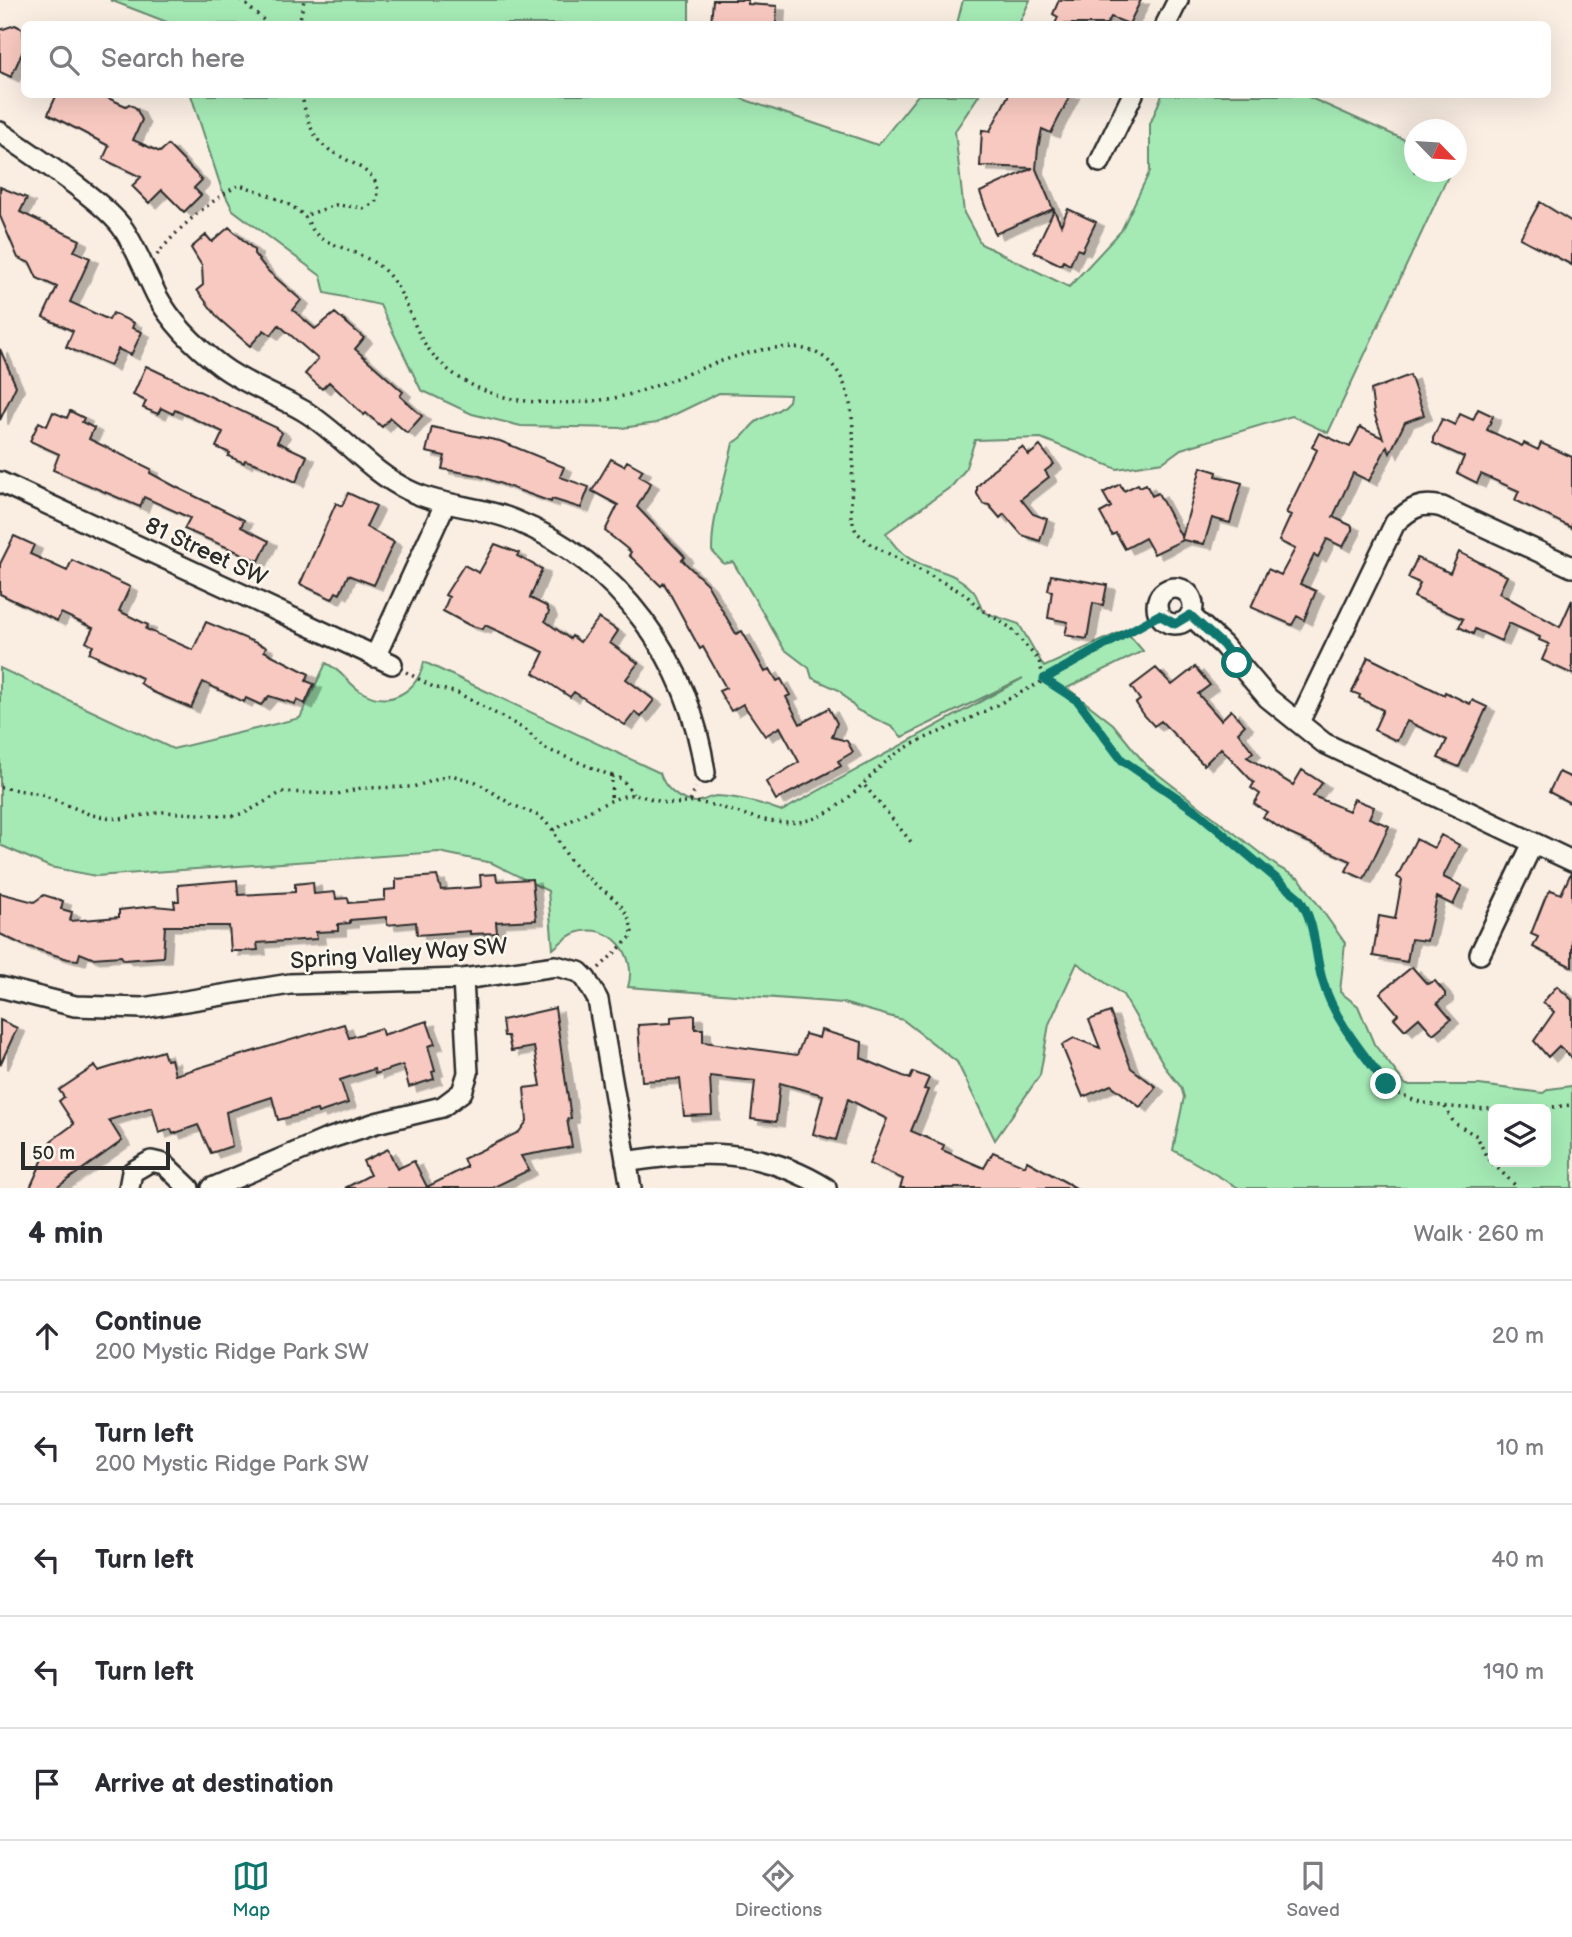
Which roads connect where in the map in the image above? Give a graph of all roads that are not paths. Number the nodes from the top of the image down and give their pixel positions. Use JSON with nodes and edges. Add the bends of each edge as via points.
{"nodes":[{"id":1,"x":1178,"y":0,"type":"edge"},
{"id":2,"x":1168,"y":21,"type":"edge"},
{"id":3,"x":1131,"y":98,"type":"edge"},
{"id":4,"x":0,"y":132,"type":"edge"},
{"id":5,"x":1100,"y":162,"type":"dead end"},
{"id":6,"x":0,"y":482,"type":"edge"},
{"id":7,"x":445,"y":504,"type":"junction"},
{"id":8,"x":1572,"y":567,"type":"edge"},
{"id":9,"x":1190,"y":615,"type":"junction"},
{"id":10,"x":1299,"y":722,"type":"junction"},
{"id":11,"x":705,"y":773,"type":"road end"},
{"id":12,"x":1533,"y":843,"type":"junction"},
{"id":13,"x":1572,"y":861,"type":"edge"},
{"id":14,"x":1480,"y":954,"type":"dead end"},
{"id":15,"x":463,"y":979,"type":"junction"},
{"id":16,"x":0,"y":987,"type":"edge"},
{"id":17,"x":626,"y":1162,"type":"junction"},
{"id":18,"x":129,"y":1188,"type":"edge"},
{"id":19,"x":189,"y":1188,"type":"edge"},
{"id":20,"x":212,"y":1188,"type":"edge"},
{"id":21,"x":631,"y":1188,"type":"edge"},
{"id":22,"x":826,"y":1188,"type":"edge"}],
"edges":[{"from":1,"to":2,"type":"street"},
{"from":3,"to":5,"type":"street"},
{"from":4,"to":7,"type":"street","via":[[107,210],[124,230],[174,319],[219,365],[303,410],[384,477]]},
{"from":6,"to":7,"type":"street","name":"81 Street SW","via":[[383,661]]},
{"from":7,"to":11,"type":"street","via":[[487,510],[527,526],[580,557],[615,587],[652,631],[681,681]]},
{"from":8,"to":10,"type":"street","via":[[1441,507],[1412,507],[1395,523]]},
{"from":9,"to":9,"type":"street","via":[[1191,598],[1183,590],[1171,588],[1158,598],[1159,615],[1175,624]]},
{"from":9,"to":10,"type":"street","via":[[1223,645],[1268,698]]},
{"from":10,"to":12,"type":"street","via":[[1324,743]]},
{"from":12,"to":13,"type":"street"},
{"from":12,"to":14,"type":"street"},
{"from":15,"to":16,"type":"street","name":"Spring Valley Way SW","via":[[290,984],[143,1009],[75,1006]]},
{"from":15,"to":17,"type":"street","name":"Spring Valley Way SW","via":[[556,966],[579,972],[586,979],[598,1000]]},
{"from":15,"to":20,"type":"street","via":[[468,1073],[467,1083],[453,1101],[325,1140]]},
{"from":17,"to":21,"type":"street"},
{"from":17,"to":22,"type":"street","via":[[694,1152],[724,1153],[772,1163]]},
{"from":18,"to":19,"type":"street","via":[[132,1172],[151,1161],[164,1164]]}]}
